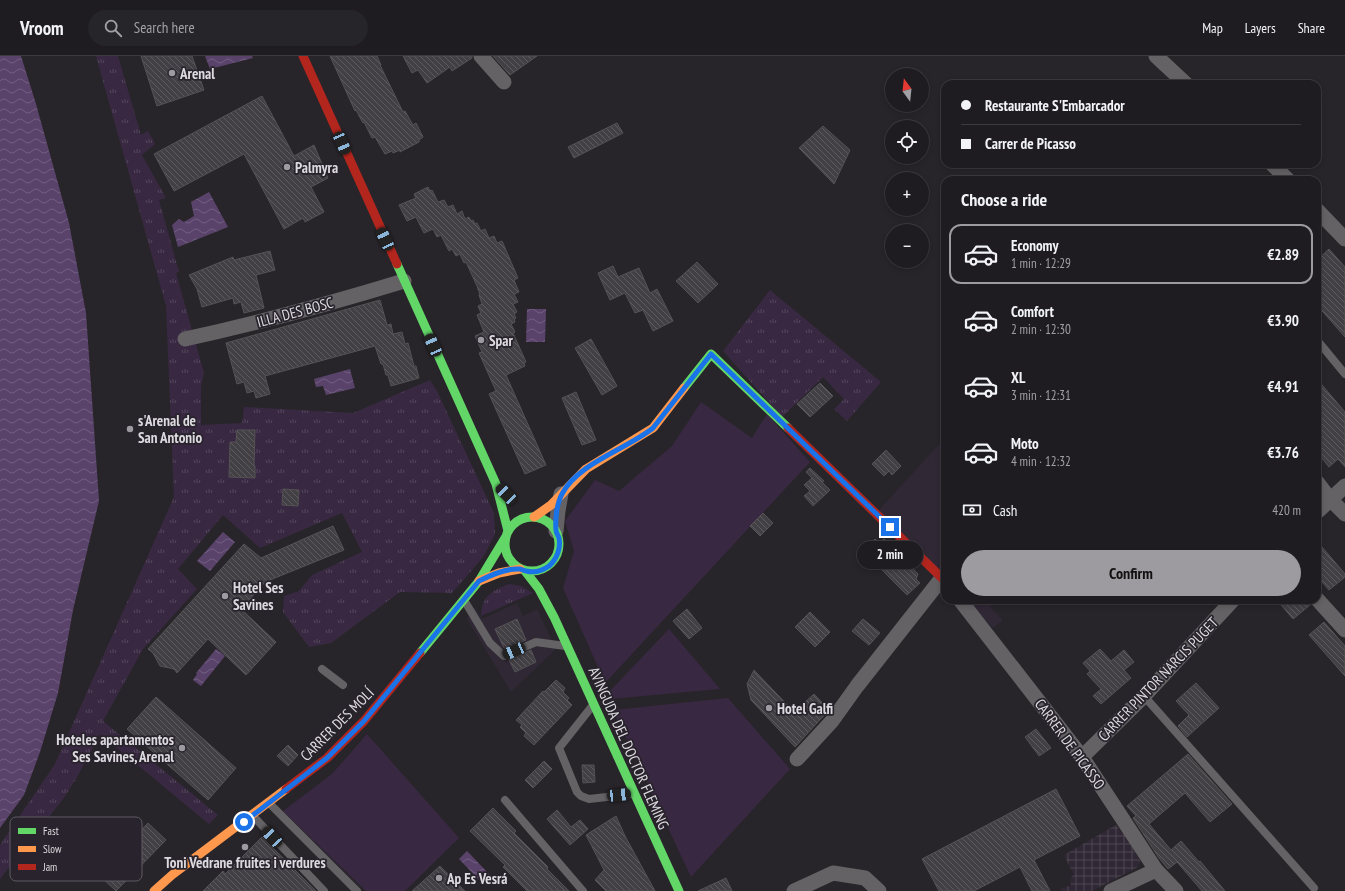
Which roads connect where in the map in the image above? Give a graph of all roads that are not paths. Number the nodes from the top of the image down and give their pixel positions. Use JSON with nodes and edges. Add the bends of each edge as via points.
{"nodes":[{"id":1,"x":303,"y":56,"type":"edge"},
{"id":2,"x":481,"y":56,"type":"edge"},
{"id":3,"x":1156,"y":56,"type":"edge"},
{"id":4,"x":1182,"y":80,"type":"edge"},
{"id":5,"x":504,"y":82,"type":"dead end"},
{"id":6,"x":1276,"y":168,"type":"edge"},
{"id":7,"x":1284,"y":176,"type":"edge"},
{"id":8,"x":1321,"y":217,"type":"edge"},
{"id":9,"x":1345,"y":239,"type":"edge"},
{"id":10,"x":404,"y":281,"type":"junction"},
{"id":11,"x":185,"y":339,"type":"dead end"},
{"id":12,"x":1321,"y":345,"type":"edge"},
{"id":13,"x":1345,"y":374,"type":"edge"},
{"id":14,"x":496,"y":484,"type":"junction"},
{"id":15,"x":1345,"y":486,"type":"edge"},
{"id":16,"x":1321,"y":487,"type":"edge"},
{"id":17,"x":561,"y":494,"type":"junction"},
{"id":18,"x":510,"y":498,"type":"dead end"},
{"id":19,"x":1330,"y":499,"type":"junction"},
{"id":20,"x":1321,"y":508,"type":"edge"},
{"id":21,"x":523,"y":511,"type":"dead end"},
{"id":22,"x":1345,"y":514,"type":"edge"},
{"id":23,"x":533,"y":517,"type":"junction"},
{"id":24,"x":556,"y":531,"type":"junction"},
{"id":25,"x":506,"y":534,"type":"junction"},
{"id":26,"x":548,"y":566,"type":"junction"},
{"id":27,"x":523,"y":570,"type":"junction"},
{"id":28,"x":941,"y":576,"type":"edge"},
{"id":29,"x":549,"y":577,"type":"dead end"},
{"id":30,"x":479,"y":581,"type":"junction"},
{"id":31,"x":941,"y":583,"type":"edge"},
{"id":32,"x":550,"y":589,"type":"dead end"},
{"id":33,"x":464,"y":600,"type":"junction"},
{"id":34,"x":1321,"y":603,"type":"edge"},
{"id":35,"x":963,"y":604,"type":"edge"},
{"id":36,"x":1229,"y":604,"type":"edge"},
{"id":37,"x":554,"y":617,"type":"junction"},
{"id":38,"x":1345,"y":630,"type":"edge"},
{"id":39,"x":567,"y":646,"type":"junction"},
{"id":40,"x":322,"y":669,"type":"dead end"},
{"id":41,"x":343,"y":685,"type":"dead end"},
{"id":42,"x":1144,"y":696,"type":"junction"},
{"id":43,"x":594,"y":705,"type":"junction"},
{"id":44,"x":1082,"y":757,"type":"junction"},
{"id":45,"x":797,"y":759,"type":"dead end"},
{"id":46,"x":634,"y":794,"type":"junction"},
{"id":47,"x":505,"y":800,"type":"dead end"},
{"id":48,"x":269,"y":803,"type":"junction"},
{"id":49,"x":252,"y":816,"type":"junction"},
{"id":50,"x":1156,"y":870,"type":"junction"},
{"id":51,"x":1314,"y":888,"type":"dead end"},
{"id":52,"x":677,"y":890,"type":"edge"},
{"id":53,"x":154,"y":891,"type":"edge"},
{"id":54,"x":324,"y":891,"type":"edge"},
{"id":55,"x":357,"y":891,"type":"edge"},
{"id":56,"x":583,"y":891,"type":"edge"},
{"id":57,"x":794,"y":891,"type":"edge"},
{"id":58,"x":879,"y":891,"type":"edge"},
{"id":59,"x":1111,"y":891,"type":"edge"},
{"id":60,"x":1176,"y":891,"type":"edge"}],
"edges":[{"from":1,"to":10,"type":"main road","name":"AVINGUDA DEL DOCTOR FLEMING"},
{"from":2,"to":5,"type":"street"},
{"from":3,"to":4,"type":"street"},
{"from":6,"to":7,"type":"street"},
{"from":8,"to":9,"type":"street"},
{"from":10,"to":11,"type":"street","name":"ILLA DES BOSC","via":[[300,312]]},
{"from":10,"to":14,"type":"main road","name":"AVINGUDA DEL DOCTOR FLEMING"},
{"from":12,"to":13,"type":"lane"},
{"from":14,"to":18,"type":"main road","name":"AVINGUDA DEL DOCTOR FLEMING"},
{"from":14,"to":25,"type":"main road","name":"AVINGUDA DEL DOCTOR FLEMING","via":[[505,514]]},
{"from":15,"to":19,"type":"street"},
{"from":16,"to":19,"type":"street"},
{"from":17,"to":23,"type":"main road","via":[[550,506]]},
{"from":17,"to":24,"type":"street"},
{"from":17,"to":28,"type":"main road","via":[[586,469],[653,428],[711,354]]},
{"from":19,"to":20,"type":"street"},
{"from":19,"to":22,"type":"street"},
{"from":21,"to":23,"type":"main road"},
{"from":23,"to":24,"type":"main road","via":[[546,521]]},
{"from":23,"to":25,"type":"main road","via":[[518,521]]},
{"from":24,"to":26,"type":"main road","via":[[558,554]]},
{"from":25,"to":27,"type":"main road","name":"AVINGUDA DEL DOCTOR FLEMING","via":[[504,547],[507,556],[512,564]]},
{"from":25,"to":30,"type":"main road","name":"CARRER DES MOLÍ"},
{"from":26,"to":27,"type":"main road","via":[[533,572]]},
{"from":26,"to":29,"type":"main road"},
{"from":27,"to":30,"type":"main road","name":"CARRER DES MOLÍ","via":[[500,572]]},
{"from":27,"to":37,"type":"main road","name":"AVINGUDA DEL DOCTOR FLEMING","via":[[539,589]]},
{"from":30,"to":33,"type":"main road","name":"CARRER DES MOLÍ"},
{"from":31,"to":45,"type":"street","via":[[857,686],[832,721]]},
{"from":32,"to":37,"type":"main road","name":"AVINGUDA DEL DOCTOR FLEMING"},
{"from":33,"to":39,"type":"lane","via":[[490,643],[504,656],[536,642]]},
{"from":33,"to":48,"type":"main road","name":"CARRER DES MOLÍ","via":[[364,721],[327,758]]},
{"from":34,"to":38,"type":"street"},
{"from":35,"to":44,"type":"street","name":"CARRER DE PICASSO"},
{"from":36,"to":42,"type":"street","name":"CARRER PINTOR NARCIS PUGET"},
{"from":37,"to":39,"type":"main road","name":"AVINGUDA DEL DOCTOR FLEMING"},
{"from":39,"to":43,"type":"main road","name":"AVINGUDA DEL DOCTOR FLEMING"},
{"from":40,"to":41,"type":"lane"},
{"from":42,"to":44,"type":"street","name":"CARRER PINTOR NARCIS PUGET"},
{"from":42,"to":51,"type":"lane"},
{"from":43,"to":46,"type":"main road","name":"AVINGUDA DEL DOCTOR FLEMING"},
{"from":43,"to":46,"type":"lane","via":[[559,748],[577,792],[589,799]]},
{"from":44,"to":50,"type":"street","name":"CARRER DE PICASSO"},
{"from":46,"to":52,"type":"main road","name":"AVINGUDA DEL DOCTOR FLEMING"},
{"from":47,"to":56,"type":"lane"},
{"from":48,"to":49,"type":"main road","name":"CARRER DES MOLÍ"},
{"from":48,"to":55,"type":"lane"},
{"from":49,"to":53,"type":"main road","name":"CARRER DES MOLÍ"},
{"from":49,"to":54,"type":"lane"},
{"from":50,"to":59,"type":"street"},
{"from":50,"to":60,"type":"street","name":"CARRER DE PICASSO"},
{"from":57,"to":58,"type":"street","via":[[833,873],[865,878]]}]}
